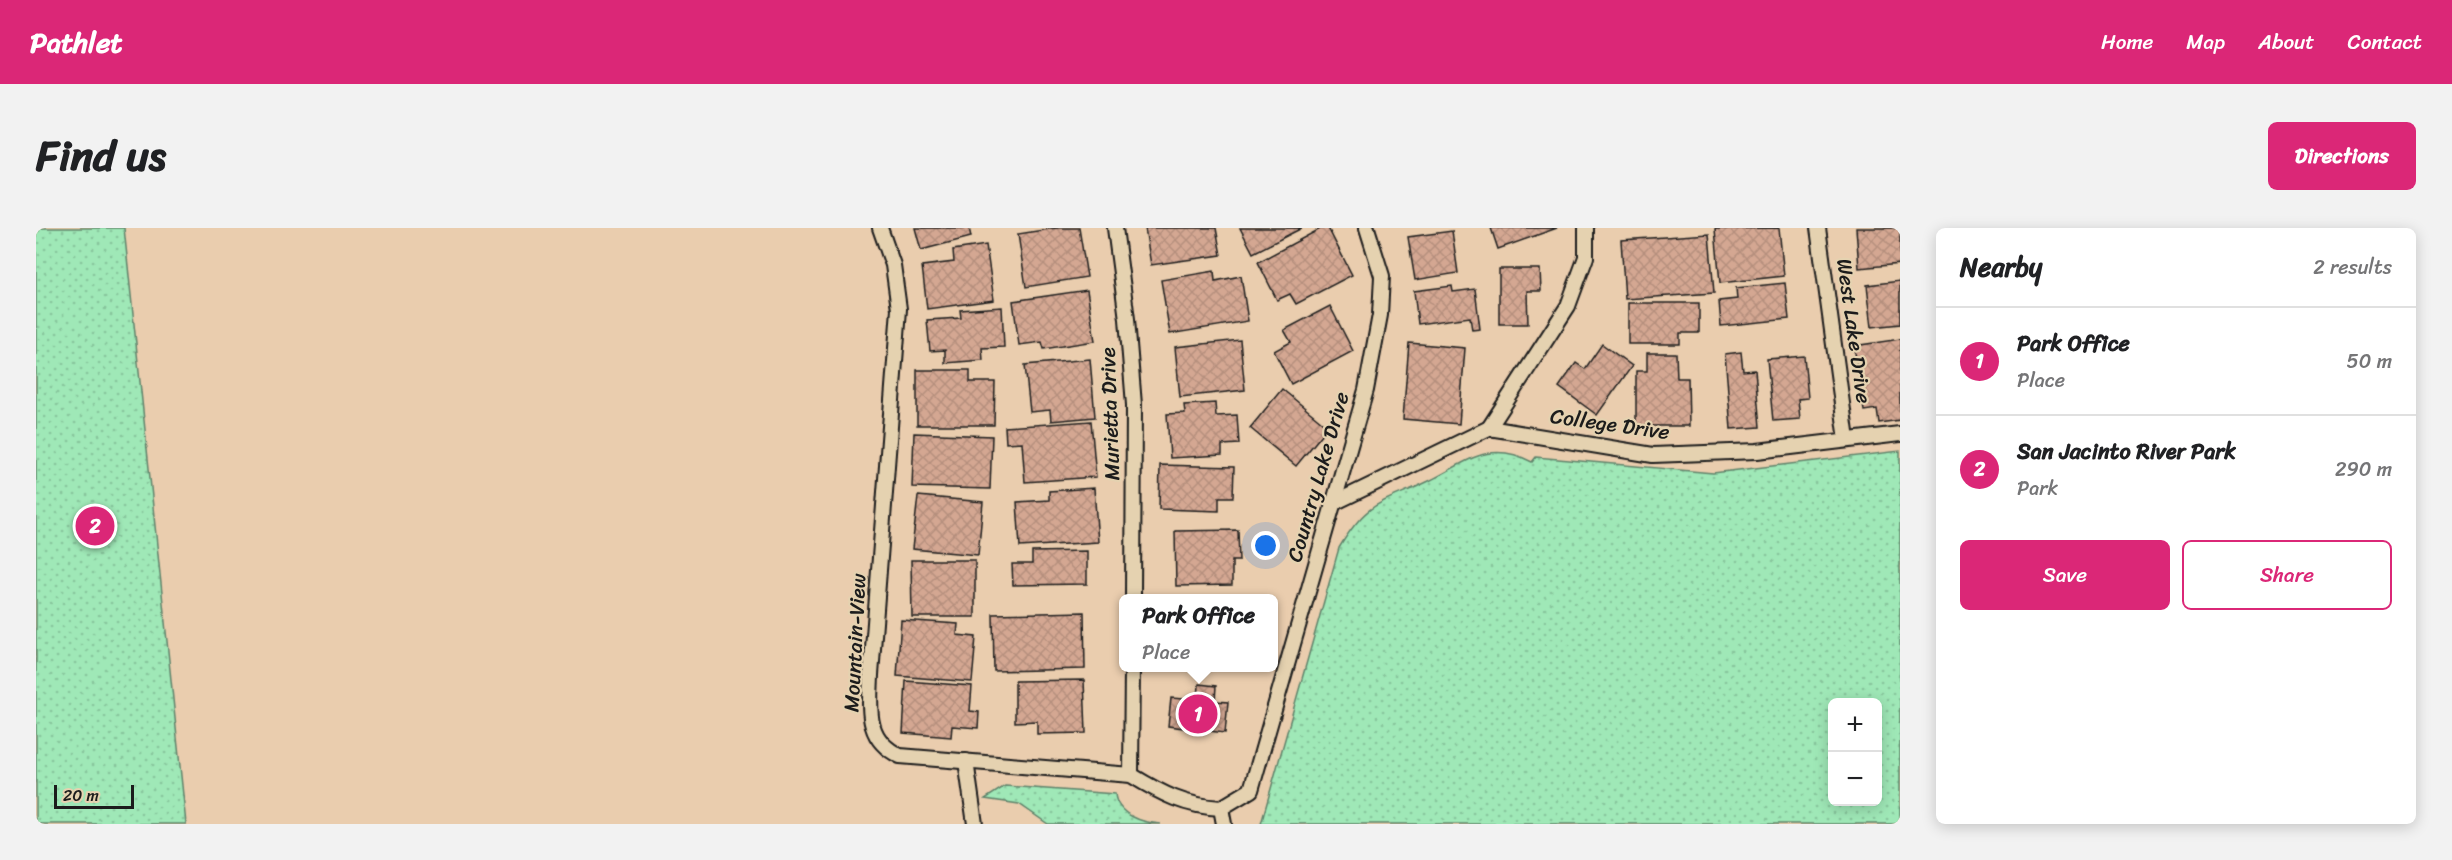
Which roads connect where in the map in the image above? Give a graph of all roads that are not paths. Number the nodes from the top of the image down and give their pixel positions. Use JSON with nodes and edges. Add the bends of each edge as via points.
{"nodes":[{"id":1,"x":880,"y":228,"type":"edge"},
{"id":2,"x":1115,"y":228,"type":"edge"},
{"id":3,"x":1367,"y":228,"type":"edge"},
{"id":4,"x":1586,"y":228,"type":"edge"},
{"id":5,"x":1818,"y":228,"type":"edge"},
{"id":6,"x":1490,"y":428,"type":"junction"},
{"id":7,"x":1900,"y":434,"type":"edge"},
{"id":8,"x":1847,"y":440,"type":"junction"},
{"id":9,"x":1332,"y":504,"type":"junction"},
{"id":10,"x":1133,"y":594,"type":"edge"},
{"id":11,"x":1132,"y":672,"type":"edge"},
{"id":12,"x":966,"y":761,"type":"junction"},
{"id":13,"x":1131,"y":775,"type":"junction"},
{"id":14,"x":1221,"y":808,"type":"junction"},
{"id":15,"x":975,"y":824,"type":"edge"},
{"id":16,"x":1224,"y":824,"type":"edge"}],
"edges":[{"from":1,"to":12,"type":"lane","name":"Mountain-View","via":[[893,265],[899,309],[870,713],[876,735],[885,748],[900,756]]},
{"from":2,"to":10,"type":"lane","name":"Murietta Drive","via":[[1134,405]]},
{"from":3,"to":9,"type":"lane","name":"Country Lake Drive","via":[[1383,276],[1380,315],[1366,390]]},
{"from":4,"to":6,"type":"lane","via":[[1586,257],[1568,306]]},
{"from":5,"to":8,"type":"lane","name":"West Lake Drive"},
{"from":6,"to":8,"type":"lane","name":"College Drive","via":[[1653,455],[1758,451]]},
{"from":6,"to":9,"type":"lane"},
{"from":7,"to":8,"type":"lane","name":"College Drive"},
{"from":9,"to":14,"type":"lane","name":"Country Lake Drive","via":[[1251,790]]},
{"from":11,"to":13,"type":"lane"},
{"from":12,"to":13,"type":"lane","name":"Mountain-View"},
{"from":12,"to":15,"type":"lane"},
{"from":13,"to":14,"type":"lane","name":"Mountain-View","via":[[1195,807]]},
{"from":14,"to":16,"type":"lane"}]}
